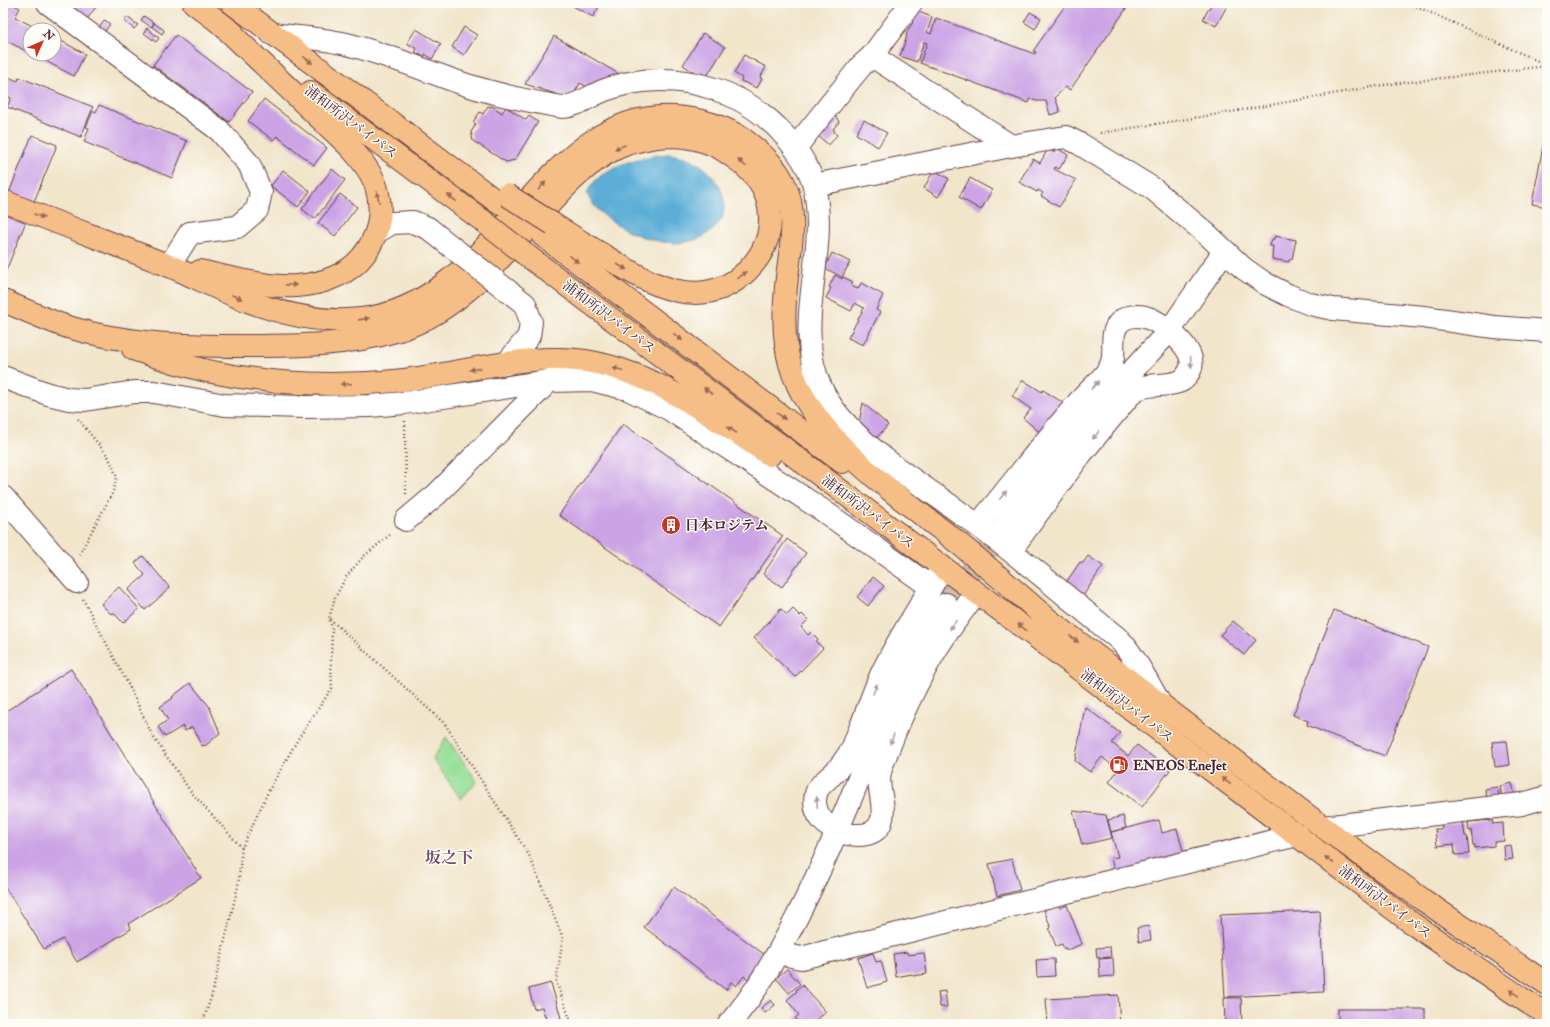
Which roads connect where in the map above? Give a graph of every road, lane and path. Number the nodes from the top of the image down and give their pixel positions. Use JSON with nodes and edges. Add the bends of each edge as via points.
{"nodes":[{"id":1,"x":48,"y":3,"type":"edge"},
{"id":2,"x":194,"y":3,"type":"edge"},
{"id":3,"x":232,"y":3,"type":"edge"},
{"id":4,"x":910,"y":3,"type":"edge"},
{"id":5,"x":1409,"y":3,"type":"edge"},
{"id":6,"x":222,"y":24,"type":"junction"},
{"id":7,"x":272,"y":34,"type":"junction"},
{"id":8,"x":872,"y":56,"type":"junction"},
{"id":9,"x":1547,"y":65,"type":"edge"},
{"id":10,"x":1066,"y":137,"type":"junction"},
{"id":11,"x":1011,"y":146,"type":"junction"},
{"id":12,"x":795,"y":148,"type":"junction"},
{"id":13,"x":814,"y":184,"type":"junction"},
{"id":14,"x":3,"y":201,"type":"edge"},
{"id":15,"x":548,"y":230,"type":"junction"},
{"id":16,"x":377,"y":232,"type":"junction"},
{"id":17,"x":1224,"y":251,"type":"junction"},
{"id":18,"x":169,"y":266,"type":"junction"},
{"id":19,"x":3,"y":301,"type":"edge"},
{"id":20,"x":67,"y":327,"type":"junction"},
{"id":21,"x":1170,"y":330,"type":"junction"},
{"id":22,"x":1547,"y":331,"type":"edge"},
{"id":23,"x":506,"y":364,"type":"junction"},
{"id":24,"x":3,"y":376,"type":"edge"},
{"id":25,"x":549,"y":381,"type":"junction"},
{"id":26,"x":69,"y":399,"type":"junction"},
{"id":27,"x":404,"y":403,"type":"junction"},
{"id":28,"x":3,"y":497,"type":"edge"},
{"id":29,"x":406,"y":520,"type":"junction"},
{"id":30,"x":978,"y":525,"type":"junction"},
{"id":31,"x":1006,"y":542,"type":"junction"},
{"id":32,"x":935,"y":563,"type":"junction"},
{"id":33,"x":77,"y":582,"type":"junction"},
{"id":34,"x":932,"y":587,"type":"junction"},
{"id":35,"x":976,"y":593,"type":"junction"},
{"id":36,"x":946,"y":604,"type":"tunnel mouth"},
{"id":37,"x":329,"y":619,"type":"junction"},
{"id":38,"x":1052,"y":622,"type":"junction"},
{"id":39,"x":1162,"y":706,"type":"junction"},
{"id":40,"x":1547,"y":797,"type":"edge"},
{"id":41,"x":1323,"y":827,"type":"junction"},
{"id":42,"x":836,"y":833,"type":"junction"},
{"id":43,"x":1297,"y":835,"type":"junction"},
{"id":44,"x":242,"y":848,"type":"junction"},
{"id":45,"x":778,"y":953,"type":"junction"},
{"id":46,"x":1547,"y":984,"type":"edge"},
{"id":47,"x":1547,"y":1014,"type":"edge"},
{"id":48,"x":202,"y":1024,"type":"edge"},
{"id":49,"x":572,"y":1024,"type":"edge"},
{"id":50,"x":729,"y":1024,"type":"edge"}],
"edges":[{"from":1,"to":18,"type":"street","via":[[219,130],[249,164],[261,192],[257,210],[236,227],[190,233]]},
{"from":2,"to":6,"type":"highway","name":"浦和所沢バイパス"},
{"from":3,"to":7,"type":"highway","name":"浦和所沢バイパス"},
{"from":4,"to":8,"type":"street"},
{"from":5,"to":9,"type":"path"},
{"from":16,"to":6,"type":"highway","one_way":true,"via":[[379,201],[376,186],[367,167],[327,123]]},
{"from":32,"to":6,"type":"highway","name":"浦和所沢バイパス","one_way":true,"bridge":true},
{"from":7,"to":12,"type":"street","via":[[342,43],[469,86],[563,108],[624,84],[668,80],[689,83],[718,90],[756,109],[776,126]]},
{"from":7,"to":15,"type":"highway","name":"浦和所沢バイパス","one_way":true,"via":[[376,111]]},
{"from":8,"to":11,"type":"street"},
{"from":8,"to":12,"type":"street","via":[[861,66]]},
{"from":9,"to":10,"type":"path","via":[[1382,85],[1232,112]]},
{"from":10,"to":11,"type":"street"},
{"from":10,"to":17,"type":"street","via":[[1152,188]]},
{"from":11,"to":13,"type":"street"},
{"from":12,"to":13,"type":"street"},
{"from":13,"to":30,"type":"street","via":[[817,236],[809,345],[823,390],[836,413],[882,457]]},
{"from":14,"to":18,"type":"highway","one_way":true},
{"from":15,"to":20,"type":"highway","one_way":true,"via":[[664,288],[698,293],[730,284],[754,264],[764,251],[769,235],[770,217],[762,187],[738,160],[708,142],[684,137],[655,137],[616,148],[598,159],[565,187],[463,294],[444,308],[404,329],[379,336],[313,345],[217,346],[132,340]]},
{"from":15,"to":38,"type":"highway","name":"浦和所沢バイパス","one_way":true},
{"from":18,"to":16,"type":"highway","one_way":true,"via":[[274,285],[313,284],[332,278],[351,267],[371,246]]},
{"from":16,"to":23,"type":"street","bridge":true,"via":[[392,223],[413,222],[428,228],[525,304],[531,322],[529,336]]},
{"from":17,"to":21,"type":"street"},
{"from":17,"to":22,"type":"street","via":[[1266,284],[1310,304],[1333,309]]},
{"from":18,"to":38,"type":"highway","one_way":true,"via":[[239,298],[294,315],[342,321],[385,315],[427,297],[446,284],[480,253],[551,176],[603,134],[639,120],[658,117],[677,117],[714,124],[748,142],[776,170],[785,185],[793,220],[785,304],[786,345],[797,384],[819,421],[849,454],[995,572]]},
{"from":19,"to":20,"type":"highway"},
{"from":23,"to":20,"type":"highway","one_way":true,"via":[[376,383],[279,382],[206,370],[130,349]]},
{"from":30,"to":21,"type":"street","one_way":true,"via":[[1076,404],[1106,373],[1111,365],[1115,328],[1120,322],[1127,317],[1139,315],[1152,319]]},
{"from":21,"to":31,"type":"street","via":[[1085,422]]},
{"from":21,"to":31,"type":"street","one_way":true,"via":[[1190,355],[1189,373],[1175,384],[1140,388],[1130,395]]},
{"from":32,"to":23,"type":"highway","one_way":true,"via":[[730,428],[646,378],[603,365],[574,360]]},
{"from":24,"to":26,"type":"street","via":[[48,394]]},
{"from":25,"to":27,"type":"street"},
{"from":25,"to":29,"type":"street","via":[[437,494]]},
{"from":25,"to":34,"type":"street","via":[[592,380],[628,389],[669,409],[822,510]]},
{"from":26,"to":27,"type":"street","via":[[85,400],[134,392],[154,392],[226,405],[305,407]]},
{"from":26,"to":33,"type":"path","via":[[79,421],[108,456],[117,477],[113,492],[73,565]]},
{"from":27,"to":29,"type":"path"},
{"from":28,"to":33,"type":"street"},
{"from":29,"to":37,"type":"path","via":[[363,557],[346,577],[335,598]]},
{"from":30,"to":31,"type":"street"},
{"from":31,"to":39,"type":"street","via":[[1123,643]]},
{"from":32,"to":34,"type":"street"},
{"from":32,"to":35,"type":"highway","name":"浦和所沢バイパス"},
{"from":33,"to":44,"type":"path","via":[[152,735],[191,792]]},
{"from":42,"to":34,"type":"street","one_way":true,"via":[[822,821],[816,803],[816,792],[825,780],[834,774],[853,747],[884,669]]},
{"from":35,"to":42,"type":"street","one_way":true,"via":[[936,650],[904,710],[883,761],[879,779],[882,798],[881,823],[877,829],[866,835]]},
{"from":43,"to":35,"type":"highway","name":"浦和所沢バイパス","one_way":true},
{"from":36,"to":42,"type":"street","via":[[903,670]]},
{"from":37,"to":44,"type":"path","via":[[332,627],[332,688],[298,739],[268,792]]},
{"from":37,"to":49,"type":"path","via":[[445,724],[529,855],[563,938],[556,982]]},
{"from":38,"to":39,"type":"highway","name":"浦和所沢バイパス","one_way":true},
{"from":39,"to":41,"type":"highway","name":"浦和所沢バイパス"},
{"from":40,"to":41,"type":"street","via":[[1522,804]]},
{"from":41,"to":46,"type":"highway","name":"浦和所沢バイパス","via":[[1423,900]]},
{"from":42,"to":45,"type":"street"},
{"from":43,"to":45,"type":"street","via":[[801,958]]},
{"from":47,"to":43,"type":"highway","name":"浦和所沢バイパス","one_way":true,"via":[[1413,924]]},
{"from":44,"to":48,"type":"path","via":[[238,886],[211,998]]},
{"from":45,"to":50,"type":"street"}]}
